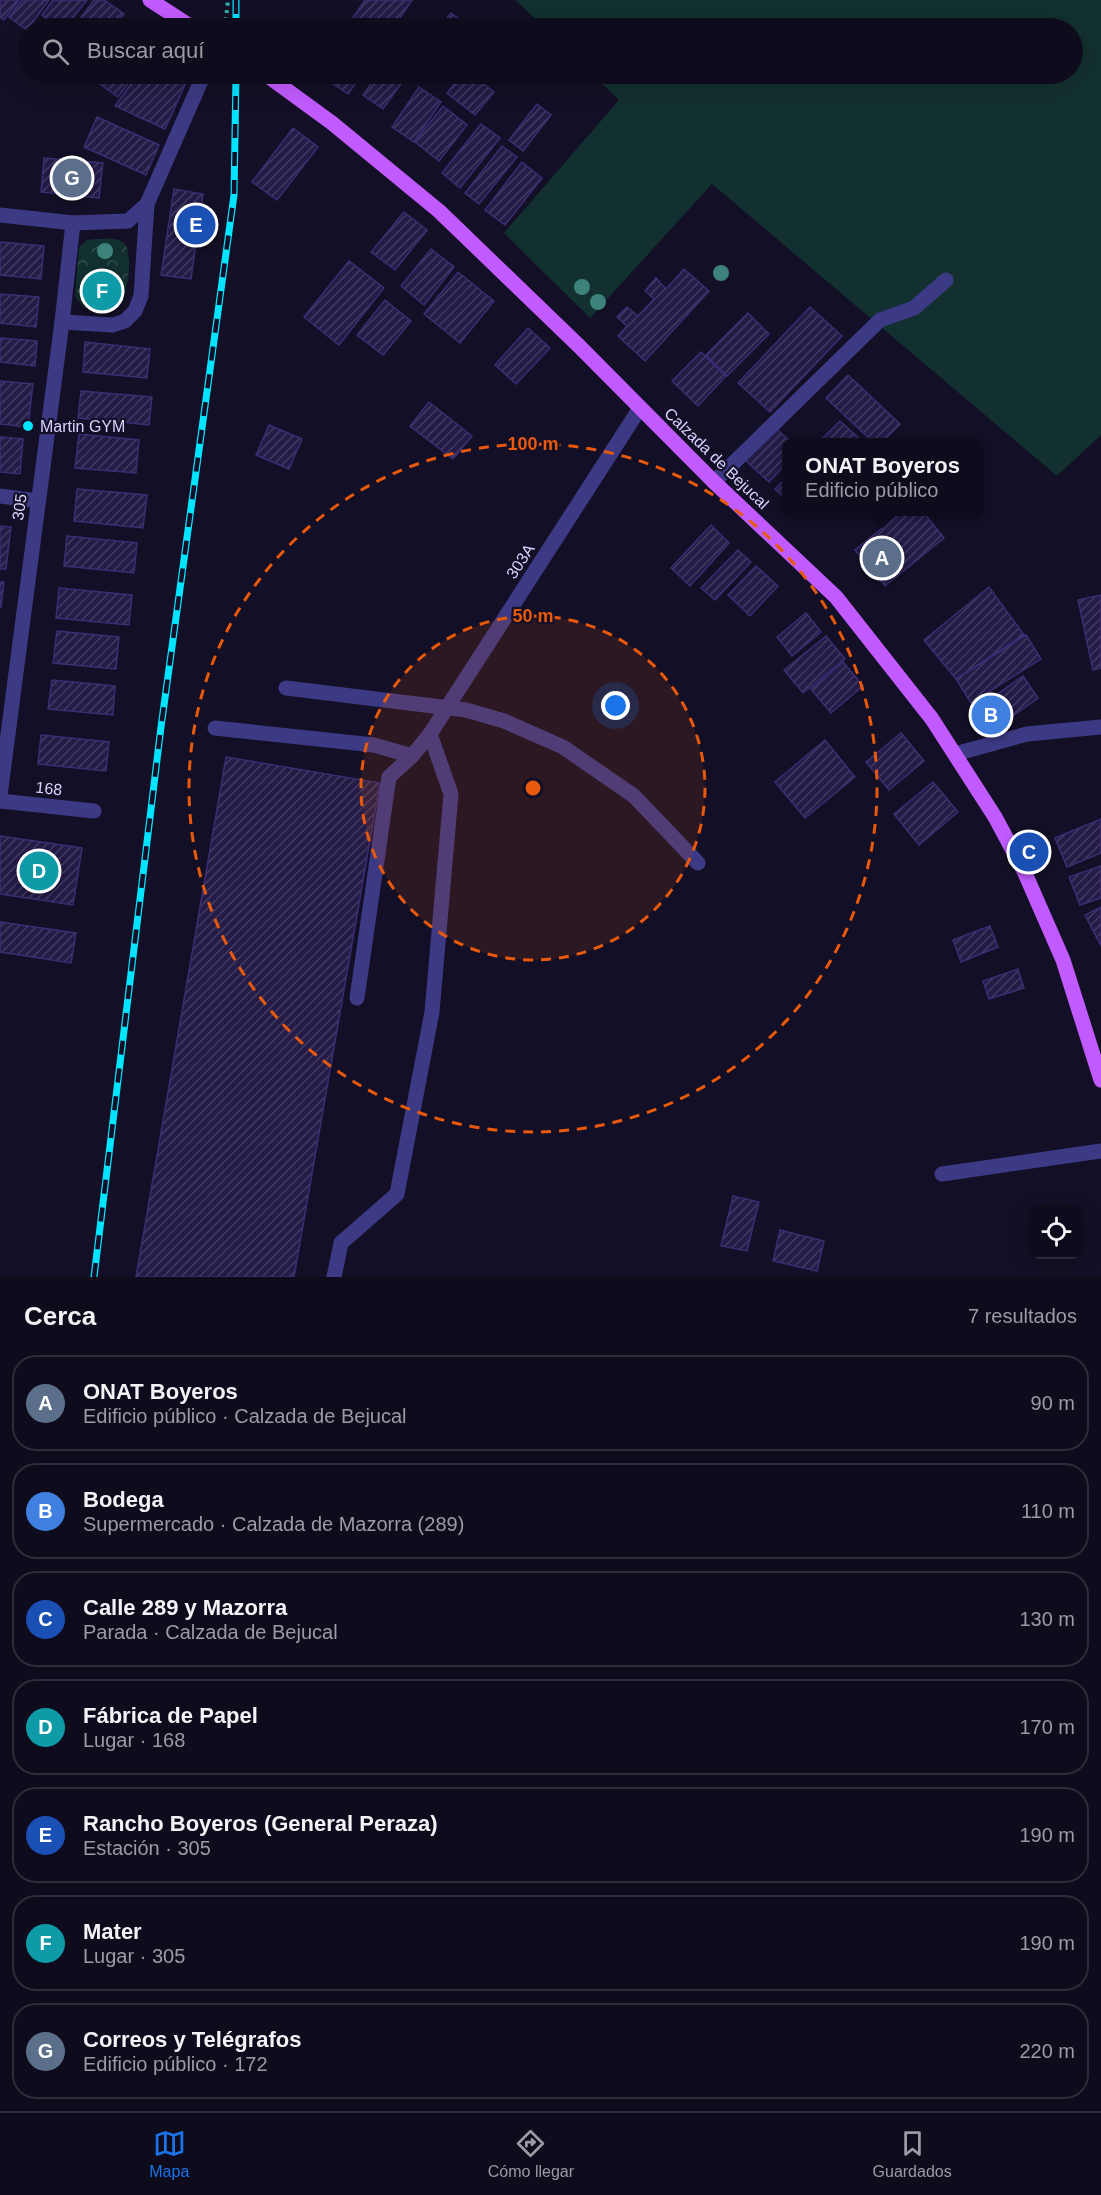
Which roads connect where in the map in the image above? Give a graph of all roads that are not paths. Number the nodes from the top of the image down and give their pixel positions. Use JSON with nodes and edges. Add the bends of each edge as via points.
{"nodes":[{"id":1,"x":150,"y":0,"type":"edge"},
{"id":2,"x":178,"y":18,"type":"edge"},
{"id":3,"x":200,"y":84,"type":"edge"},
{"id":4,"x":279,"y":84,"type":"edge"},
{"id":5,"x":147,"y":204,"type":"junction"},
{"id":6,"x":0,"y":215,"type":"edge"},
{"id":7,"x":72,"y":223,"type":"junction"},
{"id":8,"x":946,"y":280,"type":"dead end"},
{"id":9,"x":62,"y":322,"type":"junction"},
{"id":10,"x":640,"y":408,"type":"junction"},
{"id":11,"x":714,"y":482,"type":"junction"},
{"id":12,"x":0,"y":496,"type":"edge"},
{"id":13,"x":38,"y":501,"type":"junction"},
{"id":14,"x":286,"y":688,"type":"dead end"},
{"id":15,"x":447,"y":708,"type":"junction"},
{"id":16,"x":1101,"y":727,"type":"edge"},
{"id":17,"x":215,"y":728,"type":"dead end"},
{"id":18,"x":430,"y":734,"type":"junction"},
{"id":19,"x":955,"y":754,"type":"junction"},
{"id":20,"x":412,"y":756,"type":"junction"},
{"id":21,"x":0,"y":795,"type":"edge"},
{"id":22,"x":0,"y":801,"type":"edge"},
{"id":23,"x":94,"y":811,"type":"dead end"},
{"id":24,"x":698,"y":863,"type":"dead end"},
{"id":25,"x":357,"y":998,"type":"dead end"},
{"id":26,"x":1101,"y":1080,"type":"edge"},
{"id":27,"x":1101,"y":1151,"type":"edge"},
{"id":28,"x":942,"y":1174,"type":"dead end"},
{"id":29,"x":334,"y":1277,"type":"edge"}],
"edges":[{"from":1,"to":2,"type":"main road"},
{"from":3,"to":5,"type":"street"},
{"from":4,"to":10,"type":"main road","name":"Calzada de Bejucal","via":[[439,211]]},
{"from":5,"to":7,"type":"street","via":[[128,221]]},
{"from":5,"to":9,"type":"street","via":[[141,296],[135,311],[125,321],[113,325]]},
{"from":6,"to":7,"type":"street"},
{"from":7,"to":9,"type":"street","name":"305"},
{"from":8,"to":11,"type":"street","via":[[914,308],[880,320]]},
{"from":9,"to":13,"type":"street","name":"305"},
{"from":10,"to":11,"type":"main road","name":"Calzada de Bejucal"},
{"from":10,"to":15,"type":"street","name":"303A"},
{"from":11,"to":19,"type":"main road","name":"Calzada de Bejucal","via":[[836,597]]},
{"from":12,"to":13,"type":"street"},
{"from":13,"to":21,"type":"street","name":"305"},
{"from":14,"to":15,"type":"street"},
{"from":15,"to":18,"type":"street","name":"303A"},
{"from":15,"to":24,"type":"street","via":[[504,721],[563,747],[634,796]]},
{"from":16,"to":19,"type":"street","via":[[1027,734]]},
{"from":17,"to":20,"type":"street","via":[[374,745]]},
{"from":18,"to":20,"type":"street","name":"303A"},
{"from":18,"to":29,"type":"street","via":[[451,794],[432,1012],[397,1194],[341,1243]]},
{"from":19,"to":26,"type":"main road","name":"Calzada de Bejucal","via":[[995,816],[1045,917]]},
{"from":20,"to":25,"type":"street","name":"303A","via":[[389,777]]},
{"from":22,"to":23,"type":"street","name":"168"},
{"from":27,"to":28,"type":"street"}]}
